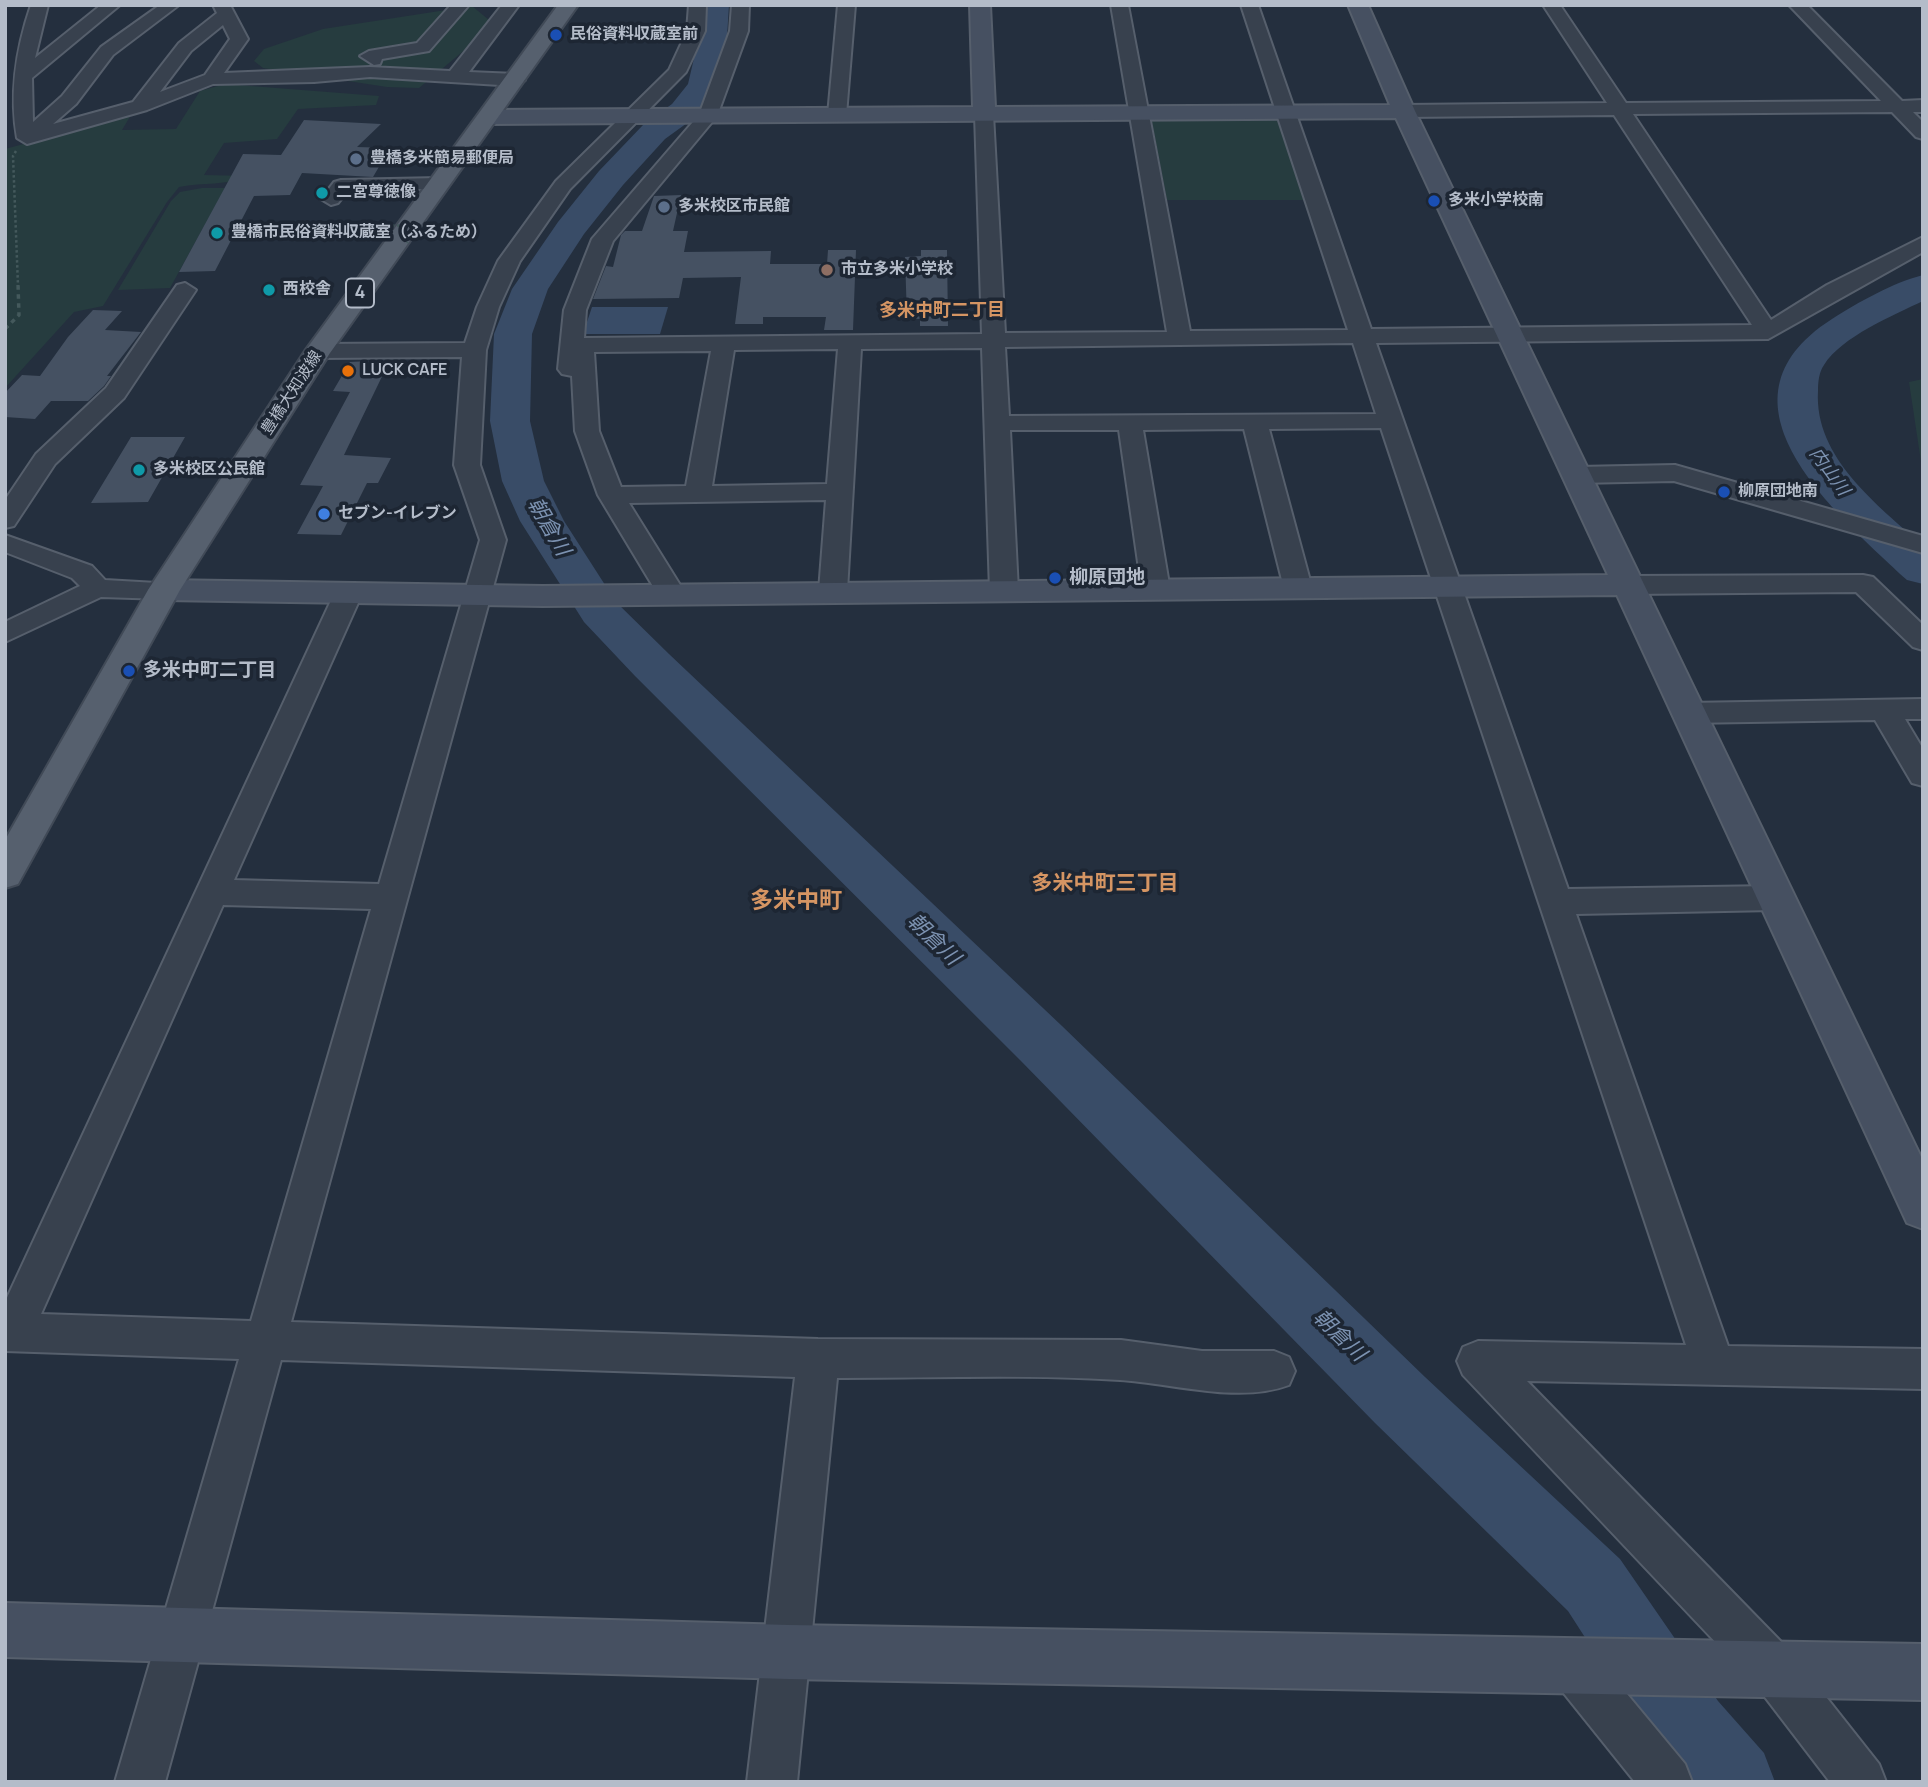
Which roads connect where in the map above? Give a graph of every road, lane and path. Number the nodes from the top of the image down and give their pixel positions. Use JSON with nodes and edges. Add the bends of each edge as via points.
{"nodes":[{"id":1,"x":40,"y":5,"type":"edge"},
{"id":2,"x":113,"y":5,"type":"edge"},
{"id":3,"x":171,"y":5,"type":"edge"},
{"id":4,"x":461,"y":5,"type":"edge"},
{"id":5,"x":511,"y":5,"type":"edge"},
{"id":6,"x":568,"y":5,"type":"edge"},
{"id":7,"x":698,"y":5,"type":"edge"},
{"id":8,"x":741,"y":5,"type":"edge"},
{"id":9,"x":847,"y":5,"type":"edge"},
{"id":10,"x":980,"y":5,"type":"edge"},
{"id":11,"x":1119,"y":5,"type":"edge"},
{"id":12,"x":1249,"y":5,"type":"edge"},
{"id":13,"x":1358,"y":5,"type":"edge"},
{"id":14,"x":1550,"y":5,"type":"edge"},
{"id":15,"x":1797,"y":5,"type":"edge"},
{"id":16,"x":224,"y":9,"type":"edge"},
{"id":17,"x":396,"y":72,"type":"junction"},
{"id":18,"x":23,"y":76,"type":"junction"},
{"id":19,"x":456,"y":76,"type":"junction"},
{"id":20,"x":211,"y":79,"type":"junction"},
{"id":21,"x":516,"y":80,"type":"junction"},
{"id":22,"x":140,"y":106,"type":"junction"},
{"id":23,"x":1897,"y":106,"type":"junction"},
{"id":24,"x":1923,"y":106,"type":"edge"},
{"id":25,"x":1622,"y":108,"type":"junction"},
{"id":26,"x":1404,"y":111,"type":"junction"},
{"id":27,"x":1286,"y":112,"type":"junction"},
{"id":28,"x":1137,"y":113,"type":"junction"},
{"id":29,"x":984,"y":114,"type":"junction"},
{"id":30,"x":837,"y":115,"type":"junction"},
{"id":31,"x":705,"y":116,"type":"junction"},
{"id":32,"x":488,"y":117,"type":"junction"},
{"id":33,"x":636,"y":117,"type":"junction"},
{"id":34,"x":1923,"y":134,"type":"edge"},
{"id":35,"x":27,"y":138,"type":"junction"},
{"id":36,"x":439,"y":184,"type":"junction"},
{"id":37,"x":331,"y":199,"type":"dead end"},
{"id":38,"x":377,"y":225,"type":"dead end"},
{"id":39,"x":407,"y":243,"type":"dead end"},
{"id":40,"x":1923,"y":243,"type":"edge"},
{"id":41,"x":185,"y":290,"type":"dead end"},
{"id":42,"x":5,"y":329,"type":"edge"},
{"id":43,"x":1768,"y":331,"type":"junction"},
{"id":44,"x":1511,"y":336,"type":"junction"},
{"id":45,"x":1362,"y":338,"type":"junction"},
{"id":46,"x":1180,"y":340,"type":"junction"},
{"id":47,"x":994,"y":341,"type":"junction"},
{"id":48,"x":724,"y":343,"type":"junction"},
{"id":49,"x":850,"y":343,"type":"junction"},
{"id":50,"x":474,"y":350,"type":"junction"},
{"id":51,"x":318,"y":351,"type":"junction"},
{"id":52,"x":1390,"y":421,"type":"junction"},
{"id":53,"x":1255,"y":422,"type":"junction"},
{"id":54,"x":998,"y":423,"type":"junction"},
{"id":55,"x":1130,"y":423,"type":"junction"},
{"id":56,"x":587,"y":431,"type":"junction"},
{"id":57,"x":1578,"y":475,"type":"junction"},
{"id":58,"x":839,"y":492,"type":"junction"},
{"id":59,"x":698,"y":493,"type":"junction"},
{"id":60,"x":611,"y":495,"type":"junction"},
{"id":61,"x":5,"y":520,"type":"edge"},
{"id":62,"x":5,"y":543,"type":"edge"},
{"id":63,"x":1922,"y":545,"type":"edge"},
{"id":64,"x":1628,"y":585,"type":"junction"},
{"id":65,"x":1446,"y":586,"type":"junction"},
{"id":66,"x":97,"y":588,"type":"junction"},
{"id":67,"x":1297,"y":588,"type":"junction"},
{"id":68,"x":164,"y":590,"type":"junction"},
{"id":69,"x":1156,"y":590,"type":"junction"},
{"id":70,"x":833,"y":591,"type":"junction"},
{"id":71,"x":1004,"y":591,"type":"junction"},
{"id":72,"x":658,"y":593,"type":"junction"},
{"id":73,"x":348,"y":594,"type":"junction"},
{"id":74,"x":475,"y":595,"type":"junction"},
{"id":75,"x":5,"y":633,"type":"edge"},
{"id":76,"x":1923,"y":641,"type":"edge"},
{"id":77,"x":1884,"y":709,"type":"junction"},
{"id":78,"x":1923,"y":709,"type":"edge"},
{"id":79,"x":1687,"y":713,"type":"junction"},
{"id":80,"x":1923,"y":775,"type":"edge"},
{"id":81,"x":5,"y":874,"type":"edge"},
{"id":82,"x":214,"y":892,"type":"junction"},
{"id":83,"x":389,"y":897,"type":"junction"},
{"id":84,"x":1774,"y":898,"type":"junction"},
{"id":85,"x":1558,"y":902,"type":"junction"},
{"id":86,"x":1923,"y":1209,"type":"edge"},
{"id":87,"x":9,"y":1332,"type":"edge"},
{"id":88,"x":264,"y":1338,"type":"junction"},
{"id":89,"x":818,"y":1358,"type":"junction"},
{"id":90,"x":1714,"y":1366,"type":"junction"},
{"id":91,"x":1923,"y":1369,"type":"edge"},
{"id":92,"x":1274,"y":1371,"type":"dead end"},
{"id":93,"x":5,"y":1630,"type":"edge"},
{"id":94,"x":181,"y":1635,"type":"junction"},
{"id":95,"x":789,"y":1652,"type":"junction"},
{"id":96,"x":1577,"y":1664,"type":"junction"},
{"id":97,"x":1752,"y":1667,"type":"junction"},
{"id":98,"x":1923,"y":1671,"type":"edge"},
{"id":99,"x":140,"y":1782,"type":"edge"},
{"id":100,"x":772,"y":1782,"type":"edge"},
{"id":101,"x":1667,"y":1782,"type":"edge"},
{"id":102,"x":1861,"y":1782,"type":"edge"}],
"edges":[{"from":1,"to":18,"type":"street"},
{"from":2,"to":18,"type":"street"},
{"from":3,"to":35,"type":"street","via":[[107,51],[69,100]]},
{"from":4,"to":17,"type":"street","via":[[423,47],[369,56]]},
{"from":5,"to":19,"type":"street"},
{"from":6,"to":21,"type":"main road","name":"豊橋大知波線","number":"4"},
{"from":7,"to":33,"type":"street","via":[[696,30],[677,72]]},
{"from":8,"to":31,"type":"street","via":[[739,31]]},
{"from":9,"to":30,"type":"street"},
{"from":10,"to":29,"type":"street"},
{"from":11,"to":28,"type":"street"},
{"from":12,"to":27,"type":"street"},
{"from":13,"to":26,"type":"street"},
{"from":14,"to":25,"type":"street"},
{"from":15,"to":23,"type":"street"},
{"from":16,"to":20,"type":"street","via":[[239,39]]},
{"from":16,"to":22,"type":"street","via":[[185,47]]},
{"from":17,"to":19,"type":"street"},
{"from":17,"to":20,"type":"street"},
{"from":18,"to":35,"type":"street"},
{"from":19,"to":21,"type":"street"},
{"from":20,"to":22,"type":"street"},
{"from":21,"to":32,"type":"main road","name":"豊橋大知波線","number":"4"},
{"from":22,"to":35,"type":"street"},
{"from":23,"to":24,"type":"street"},
{"from":23,"to":25,"type":"street"},
{"from":23,"to":34,"type":"street"},
{"from":25,"to":26,"type":"street"},
{"from":25,"to":43,"type":"street"},
{"from":26,"to":27,"type":"street"},
{"from":26,"to":44,"type":"street"},
{"from":27,"to":28,"type":"street"},
{"from":27,"to":45,"type":"street"},
{"from":28,"to":29,"type":"street"},
{"from":28,"to":46,"type":"street"},
{"from":29,"to":30,"type":"street"},
{"from":29,"to":47,"type":"street"},
{"from":30,"to":31,"type":"street"},
{"from":31,"to":33,"type":"street"},
{"from":31,"to":56,"type":"street","via":[[603,239],[575,310],[570,348],[571,427]]},
{"from":32,"to":33,"type":"street"},
{"from":32,"to":36,"type":"main road","name":"豊橋大知波線","number":"4"},
{"from":33,"to":50,"type":"street","via":[[563,185],[526,233],[498,284]]},
{"from":35,"to":42,"type":"path","via":[[13,156],[19,315]]},
{"from":36,"to":37,"type":"street","via":[[341,186]]},
{"from":36,"to":51,"type":"main road","name":"豊橋大知波線","number":"4"},
{"from":38,"to":39,"type":"path","bridge":true,"via":[[418,226]]},
{"from":40,"to":43,"type":"street"},
{"from":41,"to":61,"type":"street","via":[[115,393],[45,459]]},
{"from":43,"to":44,"type":"street"},
{"from":44,"to":45,"type":"street"},
{"from":44,"to":57,"type":"street"},
{"from":45,"to":46,"type":"street"},
{"from":45,"to":52,"type":"street"},
{"from":46,"to":47,"type":"street"},
{"from":47,"to":49,"type":"street"},
{"from":47,"to":54,"type":"street"},
{"from":48,"to":49,"type":"street"},
{"from":48,"to":56,"type":"street","via":[[582,345]]},
{"from":48,"to":59,"type":"street"},
{"from":49,"to":58,"type":"street"},
{"from":50,"to":51,"type":"street"},
{"from":50,"to":74,"type":"street","via":[[467,464],[493,540]]},
{"from":51,"to":68,"type":"main road","name":"豊橋大知波線","number":"4"},
{"from":52,"to":53,"type":"street"},
{"from":52,"to":65,"type":"street"},
{"from":53,"to":55,"type":"street"},
{"from":53,"to":67,"type":"street"},
{"from":54,"to":55,"type":"street"},
{"from":54,"to":71,"type":"street"},
{"from":55,"to":69,"type":"street"},
{"from":56,"to":60,"type":"street"},
{"from":57,"to":63,"type":"street","via":[[1675,473]]},
{"from":57,"to":64,"type":"street"},
{"from":58,"to":59,"type":"street"},
{"from":58,"to":70,"type":"street"},
{"from":59,"to":60,"type":"street"},
{"from":60,"to":72,"type":"street"},
{"from":62,"to":66,"type":"street","via":[[82,572]]},
{"from":64,"to":65,"type":"street"},
{"from":64,"to":76,"type":"street","via":[[1863,583]]},
{"from":64,"to":79,"type":"street"},
{"from":65,"to":67,"type":"street"},
{"from":65,"to":85,"type":"street"},
{"from":66,"to":68,"type":"street"},
{"from":66,"to":75,"type":"street"},
{"from":67,"to":69,"type":"street"},
{"from":68,"to":73,"type":"street"},
{"from":68,"to":81,"type":"main road","name":"豊橋大知波線","number":"4"},
{"from":69,"to":71,"type":"street"},
{"from":70,"to":71,"type":"street"},
{"from":70,"to":72,"type":"street"},
{"from":72,"to":74,"type":"street"},
{"from":73,"to":74,"type":"street"},
{"from":73,"to":82,"type":"street"},
{"from":74,"to":83,"type":"street"},
{"from":77,"to":78,"type":"street"},
{"from":77,"to":79,"type":"street"},
{"from":77,"to":80,"type":"street"},
{"from":79,"to":84,"type":"street"},
{"from":82,"to":83,"type":"street"},
{"from":82,"to":87,"type":"street"},
{"from":83,"to":88,"type":"street"},
{"from":84,"to":85,"type":"street"},
{"from":84,"to":86,"type":"street"},
{"from":85,"to":90,"type":"street"},
{"from":87,"to":88,"type":"street"},
{"from":88,"to":89,"type":"street"},
{"from":88,"to":94,"type":"street"},
{"from":89,"to":92,"type":"street","via":[[1121,1360],[1202,1371]]},
{"from":89,"to":95,"type":"street"},
{"from":90,"to":91,"type":"street"},
{"from":90,"to":97,"type":"street","via":[[1478,1361],[1618,1503]]},
{"from":93,"to":94,"type":"street"},
{"from":94,"to":95,"type":"street"},
{"from":94,"to":99,"type":"street"},
{"from":95,"to":96,"type":"street"},
{"from":95,"to":100,"type":"street"},
{"from":96,"to":97,"type":"street"},
{"from":96,"to":101,"type":"street"},
{"from":97,"to":98,"type":"street"},
{"from":97,"to":102,"type":"street"}]}
